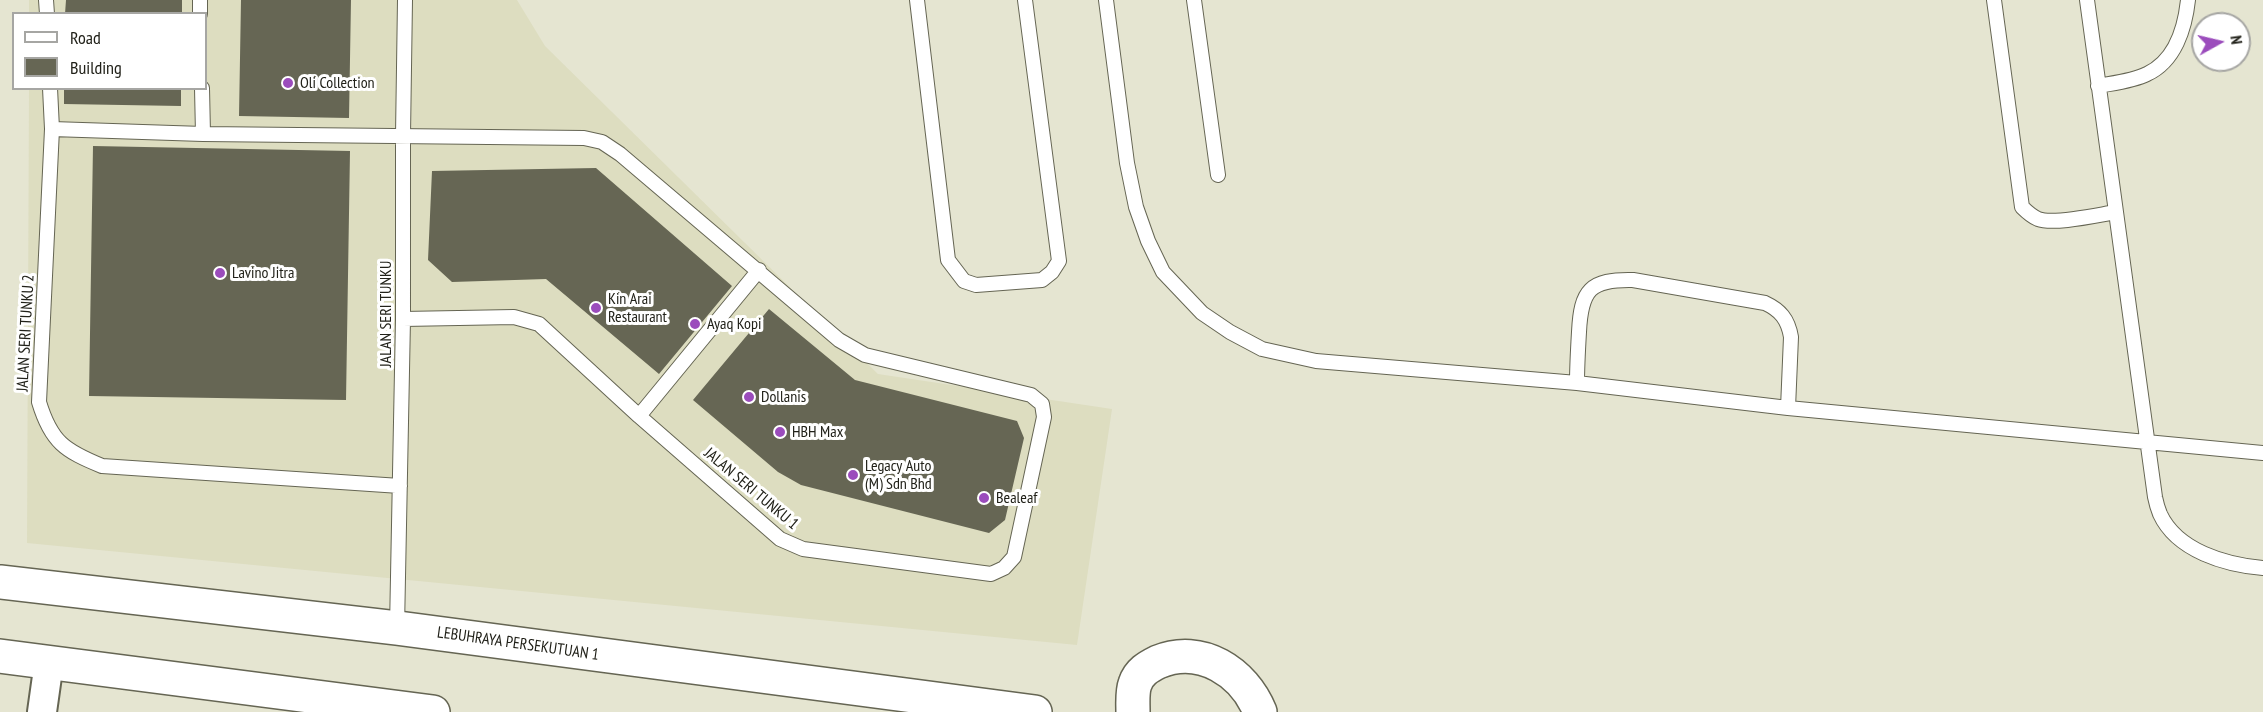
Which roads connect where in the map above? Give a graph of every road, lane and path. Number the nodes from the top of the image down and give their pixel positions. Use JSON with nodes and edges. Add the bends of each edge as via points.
{"nodes":[{"id":1,"x":405,"y":0,"type":"edge"},
{"id":2,"x":917,"y":0,"type":"edge"},
{"id":3,"x":1025,"y":0,"type":"edge"},
{"id":4,"x":1106,"y":0,"type":"edge"},
{"id":5,"x":1194,"y":0,"type":"edge"},
{"id":6,"x":1994,"y":0,"type":"edge"},
{"id":7,"x":2087,"y":0,"type":"edge"},
{"id":8,"x":2188,"y":0,"type":"edge"},
{"id":9,"x":2098,"y":86,"type":"junction"},
{"id":10,"x":50,"y":90,"type":"edge"},
{"id":11,"x":202,"y":90,"type":"edge"},
{"id":12,"x":52,"y":129,"type":"junction"},
{"id":13,"x":202,"y":135,"type":"junction"},
{"id":14,"x":403,"y":135,"type":"junction"},
{"id":15,"x":1218,"y":175,"type":"dead end"},
{"id":16,"x":2116,"y":212,"type":"junction"},
{"id":17,"x":759,"y":270,"type":"junction"},
{"id":18,"x":403,"y":319,"type":"junction"},
{"id":19,"x":1576,"y":383,"type":"junction"},
{"id":20,"x":1788,"y":408,"type":"junction"},
{"id":21,"x":639,"y":416,"type":"junction"},
{"id":22,"x":2149,"y":442,"type":"junction"},
{"id":23,"x":2263,"y":453,"type":"edge"},
{"id":24,"x":400,"y":486,"type":"junction"},
{"id":25,"x":2263,"y":568,"type":"edge"},
{"id":26,"x":0,"y":582,"type":"edge"},
{"id":27,"x":397,"y":628,"type":"junction"},
{"id":28,"x":0,"y":656,"type":"edge"},
{"id":29,"x":49,"y":662,"type":"junction"},
{"id":30,"x":42,"y":712,"type":"edge"},
{"id":31,"x":434,"y":712,"type":"edge"},
{"id":32,"x":1035,"y":712,"type":"edge"},
{"id":33,"x":1133,"y":712,"type":"edge"},
{"id":34,"x":1260,"y":712,"type":"edge"}],
"edges":[{"from":1,"to":14,"type":"lane","name":"JALAN SERI TUNKU"},
{"from":2,"to":3,"type":"lane","via":[[948,260],[964,281],[976,285],[1042,280],[1059,261]]},
{"from":4,"to":19,"type":"lane","via":[[1136,207],[1163,272],[1202,313],[1262,348],[1316,361]]},
{"from":5,"to":15,"type":"lane"},
{"from":6,"to":16,"type":"lane","via":[[2022,207],[2039,219],[2051,221]]},
{"from":7,"to":9,"type":"lane"},
{"from":8,"to":9,"type":"lane","via":[[2180,38],[2160,66],[2137,78]]},
{"from":9,"to":16,"type":"lane"},
{"from":10,"to":12,"type":"lane","name":"JALAN SERI TUNKU 2"},
{"from":11,"to":13,"type":"lane"},
{"from":12,"to":13,"type":"lane"},
{"from":12,"to":24,"type":"lane","name":"JALAN SERI TUNKU 2","via":[[39,402],[56,439],[74,454],[102,466]]},
{"from":13,"to":14,"type":"lane"},
{"from":14,"to":17,"type":"lane","via":[[584,138],[602,142]]},
{"from":14,"to":18,"type":"lane","name":"JALAN SERI TUNKU"},
{"from":16,"to":22,"type":"lane"},
{"from":17,"to":21,"type":"lane"},
{"from":17,"to":21,"type":"lane","name":"JALAN SERI TUNKU 1","via":[[838,340],[865,355],[1031,395],[1042,404],[1044,417],[1014,557],[991,574],[803,549],[780,539]]},
{"from":18,"to":21,"type":"lane","name":"JALAN SERI TUNKU 1","via":[[514,317],[539,324]]},
{"from":18,"to":24,"type":"lane","name":"JALAN SERI TUNKU"},
{"from":19,"to":20,"type":"lane"},
{"from":19,"to":20,"type":"lane","via":[[1581,309],[1586,294],[1598,284],[1633,280],[1765,303],[1778,309],[1791,337]]},
{"from":20,"to":22,"type":"lane"},
{"from":22,"to":23,"type":"lane"},
{"from":22,"to":25,"type":"lane","via":[[2155,496],[2169,528],[2186,544],[2219,560]]},
{"from":24,"to":27,"type":"lane","name":"JALAN SERI TUNKU"},
{"from":26,"to":27,"type":"highway","name":"LEBUHRAYA PERSEKUTUAN 1"},
{"from":27,"to":32,"type":"highway","name":"LEBUHRAYA PERSEKUTUAN 1"},
{"from":28,"to":29,"type":"highway"},
{"from":29,"to":30,"type":"street"},
{"from":29,"to":31,"type":"highway"},
{"from":33,"to":34,"type":"highway","via":[[1134,686],[1140,673],[1169,658],[1191,656],[1210,659],[1242,681]]}]}
